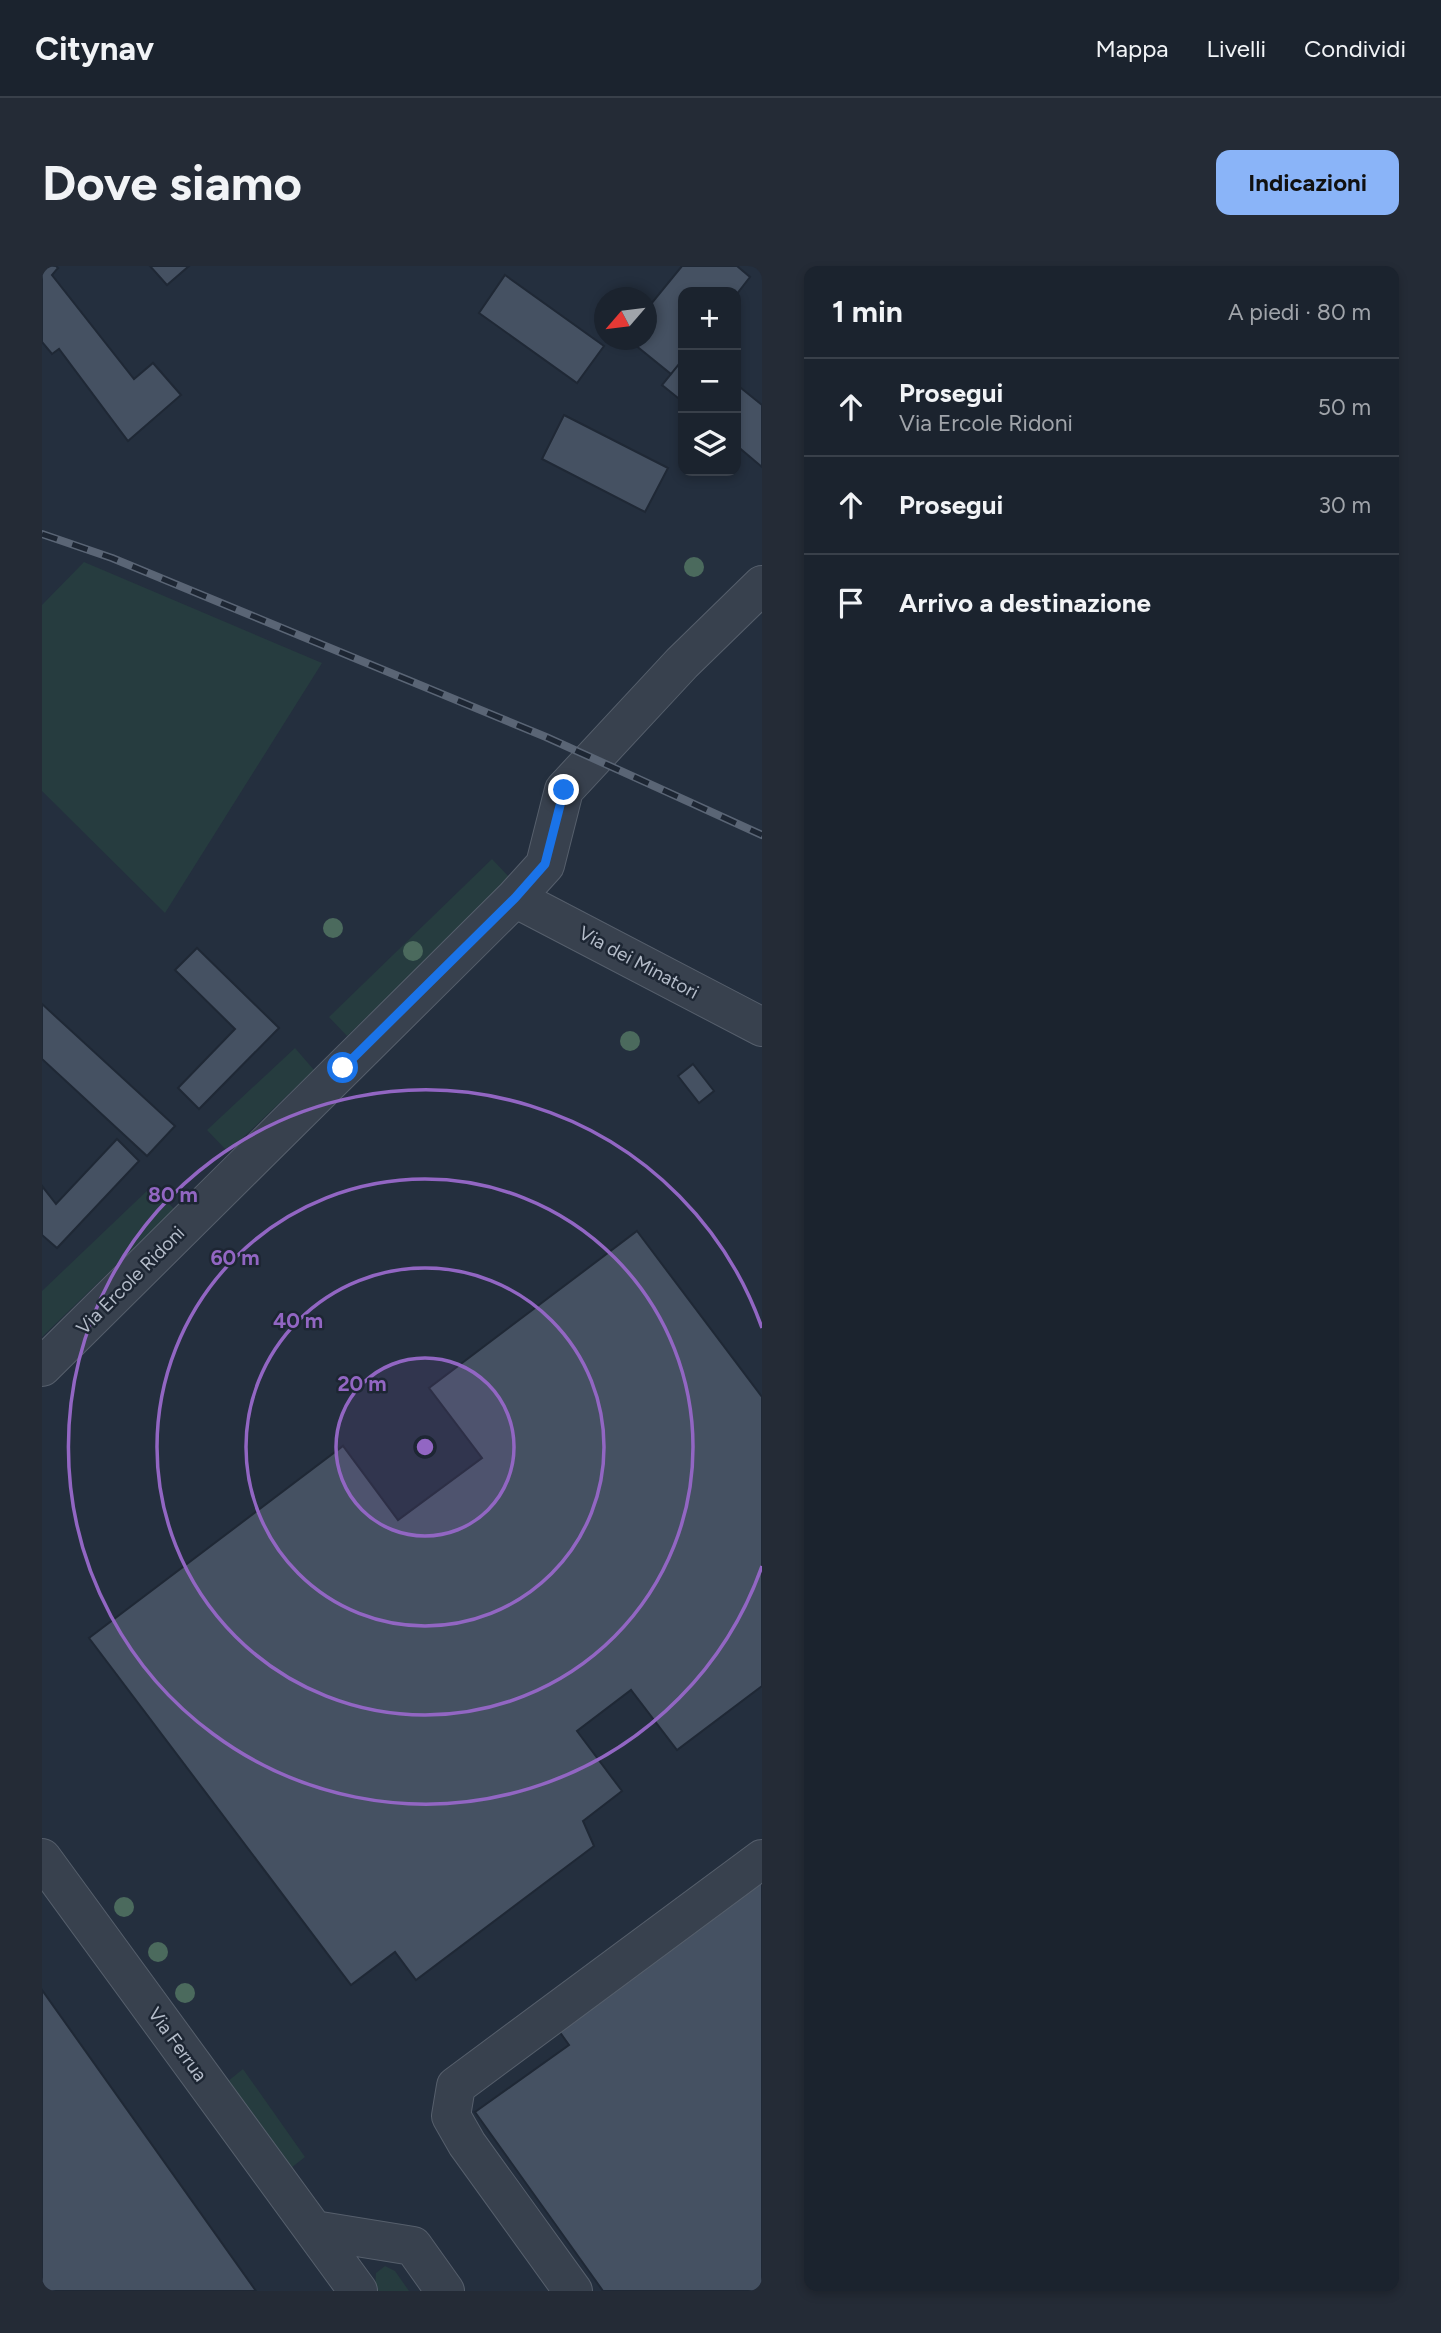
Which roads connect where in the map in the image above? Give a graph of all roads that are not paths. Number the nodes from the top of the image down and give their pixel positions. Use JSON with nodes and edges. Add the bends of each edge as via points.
{"nodes":[{"id":1,"x":762,"y":585,"type":"edge"},
{"id":2,"x":515,"y":898,"type":"junction"},
{"id":3,"x":762,"y":1027,"type":"edge"},
{"id":4,"x":42,"y":1367,"type":"edge"},
{"id":5,"x":42,"y":1858,"type":"edge"},
{"id":6,"x":762,"y":1859,"type":"edge"},
{"id":7,"x":314,"y":2230,"type":"junction"},
{"id":8,"x":358,"y":2291,"type":"edge"},
{"id":9,"x":445,"y":2291,"type":"edge"},
{"id":10,"x":573,"y":2291,"type":"edge"}],
"edges":[{"from":1,"to":2,"type":"street","name":"Via Ercole Ridoni","via":[[564,790],[545,864]]},
{"from":2,"to":3,"type":"street","name":"Via dei Minatori"},
{"from":2,"to":4,"type":"street","name":"Via Ercole Ridoni"},
{"from":5,"to":7,"type":"street","name":"Via Ferrua"},
{"from":6,"to":10,"type":"street","via":[[456,2086],[451,2116]]},
{"from":7,"to":8,"type":"street","name":"Via Ferrua"},
{"from":7,"to":9,"type":"street","via":[[413,2246]]}]}
